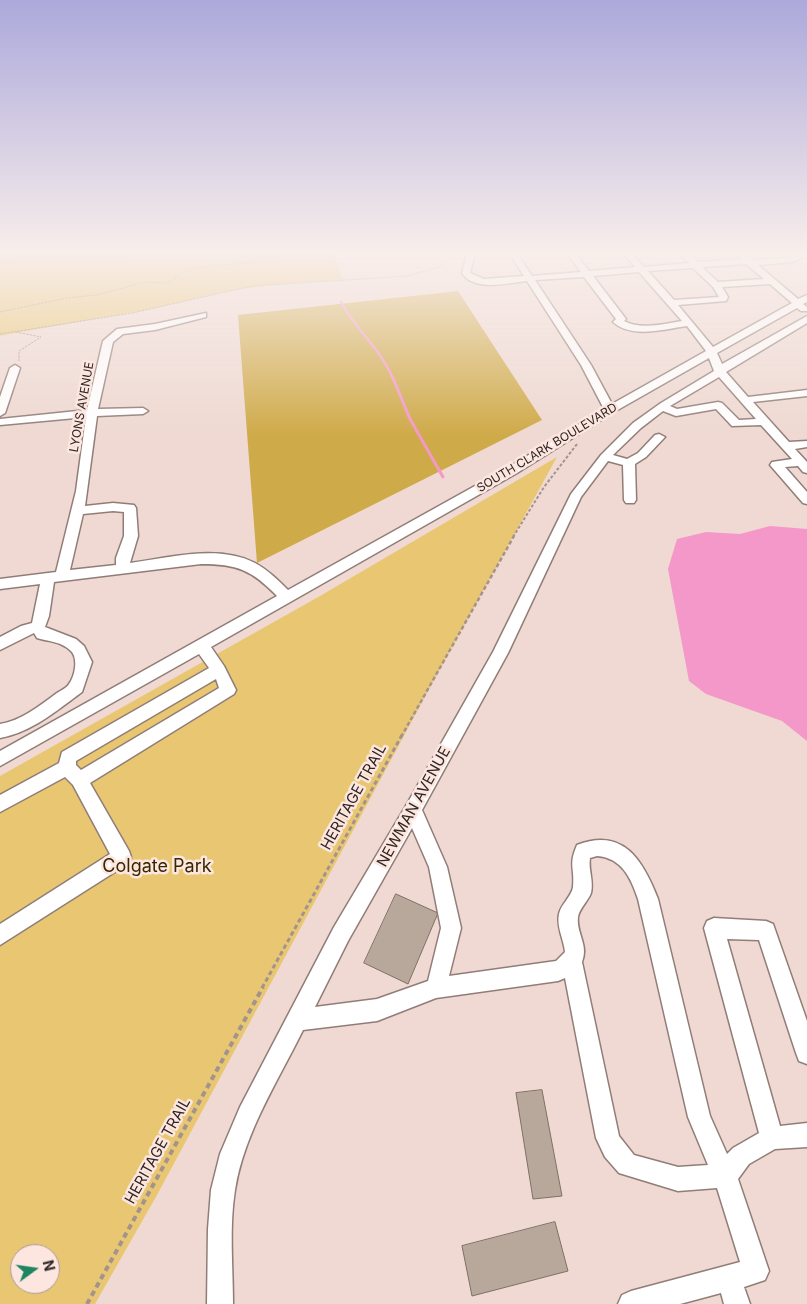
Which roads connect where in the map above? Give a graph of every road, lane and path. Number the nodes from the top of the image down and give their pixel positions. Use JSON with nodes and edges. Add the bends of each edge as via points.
{"nodes":[{"id":1,"x":127,"y":314,"type":"edge"},
{"id":2,"x":554,"y":314,"type":"edge"},
{"id":3,"x":617,"y":314,"type":"edge"},
{"id":4,"x":681,"y":314,"type":"edge"},
{"id":5,"x":779,"y":314,"type":"edge"},
{"id":6,"x":203,"y":315,"type":"dead end"},
{"id":7,"x":807,"y":319,"type":"edge"},
{"id":8,"x":689,"y":323,"type":"junction"},
{"id":9,"x":12,"y":332,"type":"junction"},
{"id":10,"x":0,"y":334,"type":"edge"},
{"id":11,"x":711,"y":352,"type":"junction"},
{"id":12,"x":15,"y":368,"type":"joint"},
{"id":13,"x":720,"y":372,"type":"junction"},
{"id":14,"x":807,"y":393,"type":"edge"},
{"id":15,"x":746,"y":400,"type":"junction"},
{"id":16,"x":663,"y":407,"type":"junction"},
{"id":17,"x":610,"y":410,"type":"junction"},
{"id":18,"x":143,"y":411,"type":"dead end"},
{"id":19,"x":0,"y":413,"type":"edge"},
{"id":20,"x":92,"y":413,"type":"junction"},
{"id":21,"x":764,"y":421,"type":"junction"},
{"id":22,"x":0,"y":422,"type":"edge"},
{"id":23,"x":581,"y":437,"type":"dead end"},
{"id":24,"x":659,"y":437,"type":"dead end"},
{"id":25,"x":807,"y":444,"type":"edge"},
{"id":26,"x":787,"y":446,"type":"junction"},
{"id":27,"x":605,"y":457,"type":"junction"},
{"id":28,"x":629,"y":463,"type":"junction"},
{"id":29,"x":803,"y":465,"type":"edge"},
{"id":30,"x":630,"y":500,"type":"dead end"},
{"id":31,"x":807,"y":500,"type":"edge"},
{"id":32,"x":78,"y":511,"type":"junction"},
{"id":33,"x":123,"y":568,"type":"junction"},
{"id":34,"x":62,"y":576,"type":"junction"},
{"id":35,"x":48,"y":578,"type":"junction"},
{"id":36,"x":0,"y":584,"type":"edge"},
{"id":37,"x":287,"y":598,"type":"junction"},
{"id":38,"x":38,"y":627,"type":"junction"},
{"id":39,"x":0,"y":644,"type":"edge"},
{"id":40,"x":202,"y":646,"type":"junction"},
{"id":41,"x":219,"y":670,"type":"junction"},
{"id":42,"x":0,"y":731,"type":"edge"},
{"id":43,"x":0,"y":759,"type":"edge"},
{"id":44,"x":71,"y":768,"type":"junction"},
{"id":45,"x":0,"y":804,"type":"edge"},
{"id":46,"x":413,"y":810,"type":"junction"},
{"id":47,"x":0,"y":935,"type":"edge"},
{"id":48,"x":565,"y":967,"type":"junction"},
{"id":49,"x":436,"y":988,"type":"junction"},
{"id":50,"x":296,"y":1020,"type":"junction"},
{"id":51,"x":807,"y":1053,"type":"edge"},
{"id":52,"x":807,"y":1135,"type":"edge"},
{"id":53,"x":772,"y":1138,"type":"junction"},
{"id":54,"x":725,"y":1176,"type":"junction"},
{"id":55,"x":729,"y":1279,"type":"junction"},
{"id":56,"x":87,"y":1304,"type":"edge"},
{"id":57,"x":220,"y":1304,"type":"edge"},
{"id":58,"x":631,"y":1304,"type":"edge"},
{"id":59,"x":738,"y":1304,"type":"edge"}],
"edges":[{"from":1,"to":9,"type":"path"},
{"from":2,"to":17,"type":"street"},
{"from":3,"to":8,"type":"street","via":[[621,319],[618,322],[623,326],[637,328]]},
{"from":4,"to":8,"type":"street"},
{"from":5,"to":11,"type":"street","name":"SOUTH CLARK BOULEVARD"},
{"from":6,"to":20,"type":"street","name":"LYONS AVENUE","via":[[155,327],[120,331],[112,336],[108,341]]},
{"from":7,"to":13,"type":"street"},
{"from":8,"to":11,"type":"street"},
{"from":9,"to":10,"type":"path"},
{"from":9,"to":12,"type":"path","via":[[41,338],[19,351],[20,364]]},
{"from":11,"to":13,"type":"street"},
{"from":11,"to":17,"type":"street","name":"SOUTH CLARK BOULEVARD"},
{"from":12,"to":19,"type":"street"},
{"from":13,"to":15,"type":"street"},
{"from":13,"to":16,"type":"street","name":"NEWMAN AVENUE"},
{"from":14,"to":15,"type":"street"},
{"from":15,"to":21,"type":"street"},
{"from":16,"to":21,"type":"street","via":[[676,413],[718,405],[736,424]]},
{"from":16,"to":27,"type":"street","name":"NEWMAN AVENUE","via":[[631,431]]},
{"from":17,"to":37,"type":"street","name":"SOUTH CLARK BOULEVARD","via":[[513,470]]},
{"from":18,"to":20,"type":"street"},
{"from":20,"to":22,"type":"street"},
{"from":20,"to":32,"type":"street","name":"LYONS AVENUE"},
{"from":21,"to":26,"type":"street"},
{"from":23,"to":56,"type":"path","name":"HERITAGE TRAIL","via":[[544,487],[497,563]]},
{"from":24,"to":28,"type":"street"},
{"from":25,"to":26,"type":"street"},
{"from":26,"to":29,"type":"street"},
{"from":27,"to":28,"type":"street"},
{"from":27,"to":46,"type":"street","name":"NEWMAN AVENUE","via":[[575,497],[500,653]]},
{"from":28,"to":30,"type":"street"},
{"from":29,"to":31,"type":"street","via":[[776,465]]},
{"from":32,"to":33,"type":"street","via":[[130,508],[131,536]]},
{"from":32,"to":34,"type":"street","name":"LYONS AVENUE"},
{"from":33,"to":34,"type":"street"},
{"from":33,"to":37,"type":"street","via":[[200,559],[240,561],[257,568]]},
{"from":34,"to":35,"type":"street"},
{"from":35,"to":36,"type":"street"},
{"from":35,"to":38,"type":"street"},
{"from":37,"to":40,"type":"street","name":"SOUTH CLARK BOULEVARD"},
{"from":38,"to":39,"type":"street"},
{"from":38,"to":42,"type":"street","via":[[42,634],[54,635],[79,650],[84,662],[76,688],[37,716],[12,729]]},
{"from":40,"to":41,"type":"street"},
{"from":40,"to":43,"type":"street","name":"SOUTH CLARK BOULEVARD"},
{"from":41,"to":44,"type":"street"},
{"from":41,"to":44,"type":"street","via":[[228,690]]},
{"from":44,"to":45,"type":"street"},
{"from":44,"to":47,"type":"street","via":[[122,857]]},
{"from":46,"to":49,"type":"street","via":[[438,867],[451,928]]},
{"from":46,"to":50,"type":"street","name":"NEWMAN AVENUE","via":[[341,934]]},
{"from":48,"to":49,"type":"street"},
{"from":48,"to":54,"type":"street","via":[[613,1149],[627,1165],[678,1179]]},
{"from":48,"to":54,"type":"street","via":[[575,955],[568,917],[581,894],[579,860],[584,851],[594,847],[608,848],[632,865],[648,899],[700,1117]]},
{"from":49,"to":50,"type":"street","via":[[376,1010]]},
{"from":50,"to":57,"type":"street","name":"NEWMAN AVENUE","via":[[252,1106],[232,1154],[223,1190]]},
{"from":51,"to":53,"type":"street","via":[[766,931],[714,928]]},
{"from":52,"to":53,"type":"street"},
{"from":53,"to":54,"type":"street","via":[[741,1156]]},
{"from":54,"to":55,"type":"street","via":[[756,1272]]},
{"from":55,"to":58,"type":"street"},
{"from":55,"to":59,"type":"street"}]}
